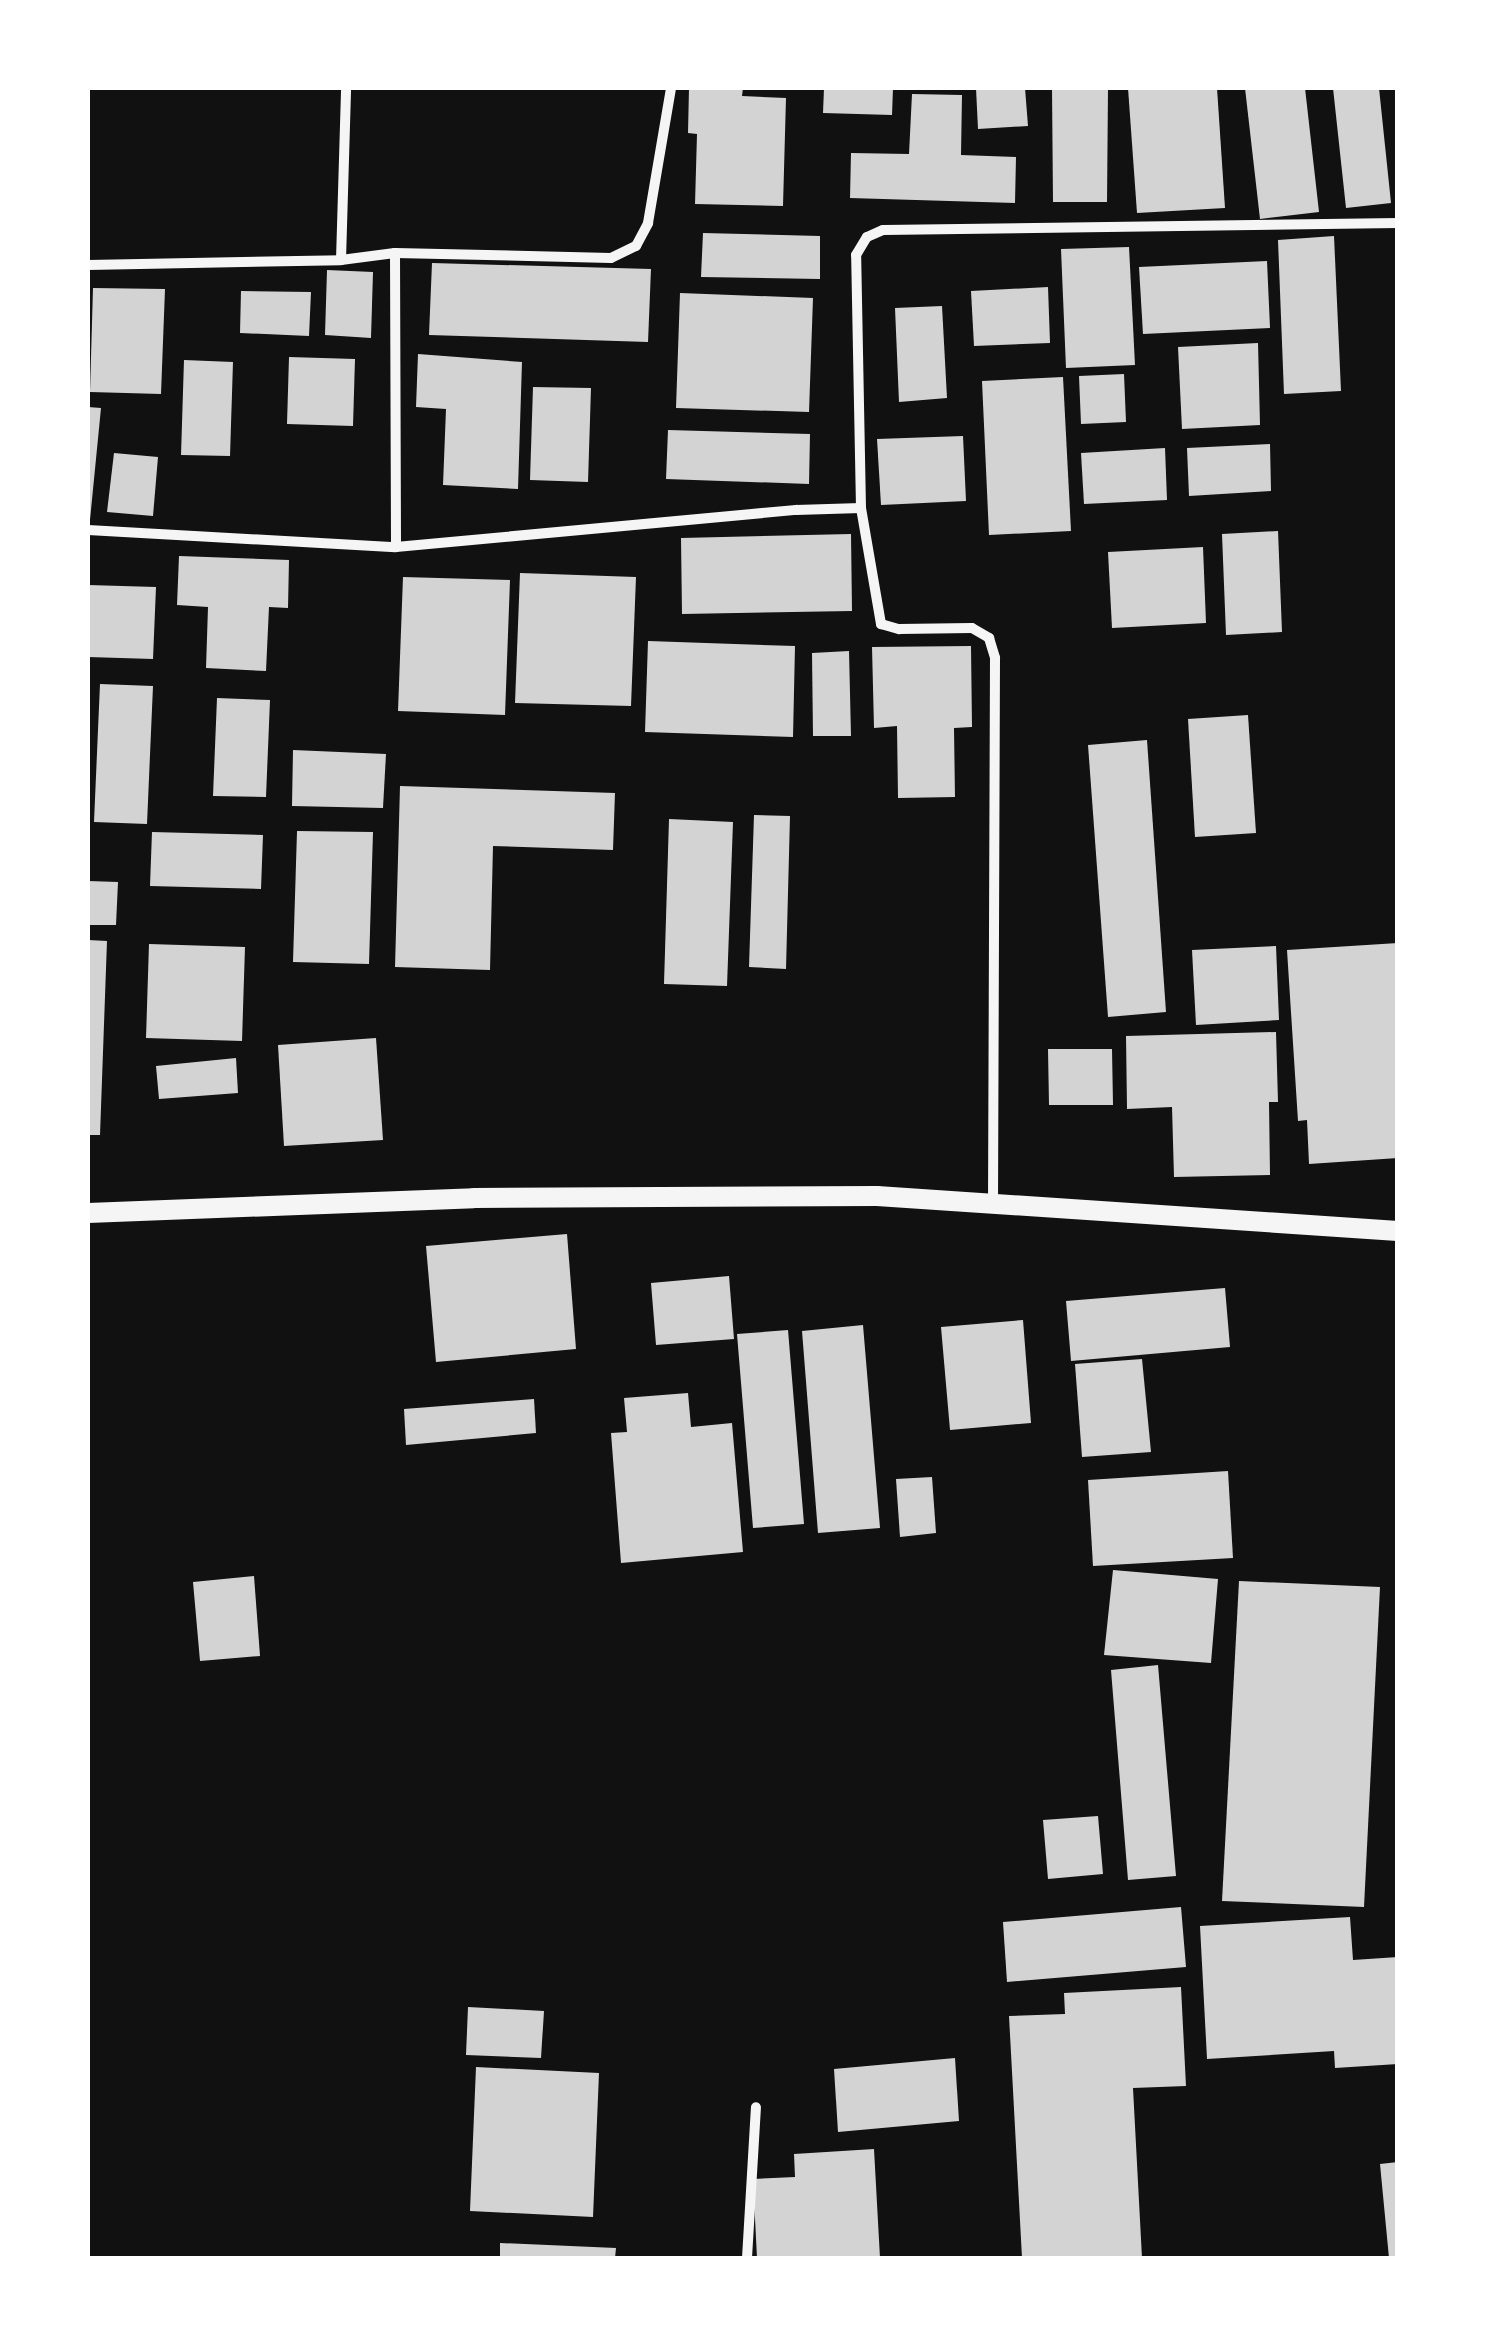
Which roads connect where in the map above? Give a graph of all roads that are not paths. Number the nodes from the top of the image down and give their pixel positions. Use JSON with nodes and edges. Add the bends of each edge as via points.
{"nodes":[{"id":1,"x":346,"y":88,"type":"edge"},
{"id":2,"x":671,"y":88,"type":"edge"},
{"id":3,"x":1398,"y":223,"type":"edge"},
{"id":4,"x":395,"y":254,"type":"junction"},
{"id":5,"x":341,"y":260,"type":"junction"},
{"id":6,"x":88,"y":265,"type":"edge"},
{"id":7,"x":860,"y":508,"type":"junction"},
{"id":8,"x":88,"y":530,"type":"edge"},
{"id":9,"x":396,"y":547,"type":"junction"},
{"id":10,"x":993,"y":1203,"type":"junction"},
{"id":11,"x":88,"y":1214,"type":"edge"},
{"id":12,"x":1398,"y":1231,"type":"edge"},
{"id":13,"x":756,"y":2108,"type":"dead end"},
{"id":14,"x":747,"y":2258,"type":"edge"}],
"edges":[{"from":1,"to":5,"type":"street"},
{"from":2,"to":4,"type":"street","via":[[648,223],[636,246],[611,258]]},
{"from":3,"to":7,"type":"street","via":[[908,227],[866,237],[854,277]]},
{"from":4,"to":5,"type":"street"},
{"from":4,"to":9,"type":"street"},
{"from":5,"to":6,"type":"street"},
{"from":7,"to":9,"type":"street"},
{"from":7,"to":10,"type":"street","via":[[880,624],[972,628],[990,638],[995,658]]},
{"from":8,"to":9,"type":"street"},
{"from":10,"to":11,"type":"main road","via":[[877,1196],[474,1198]]},
{"from":10,"to":12,"type":"main road"},
{"from":13,"to":14,"type":"street"}]}
